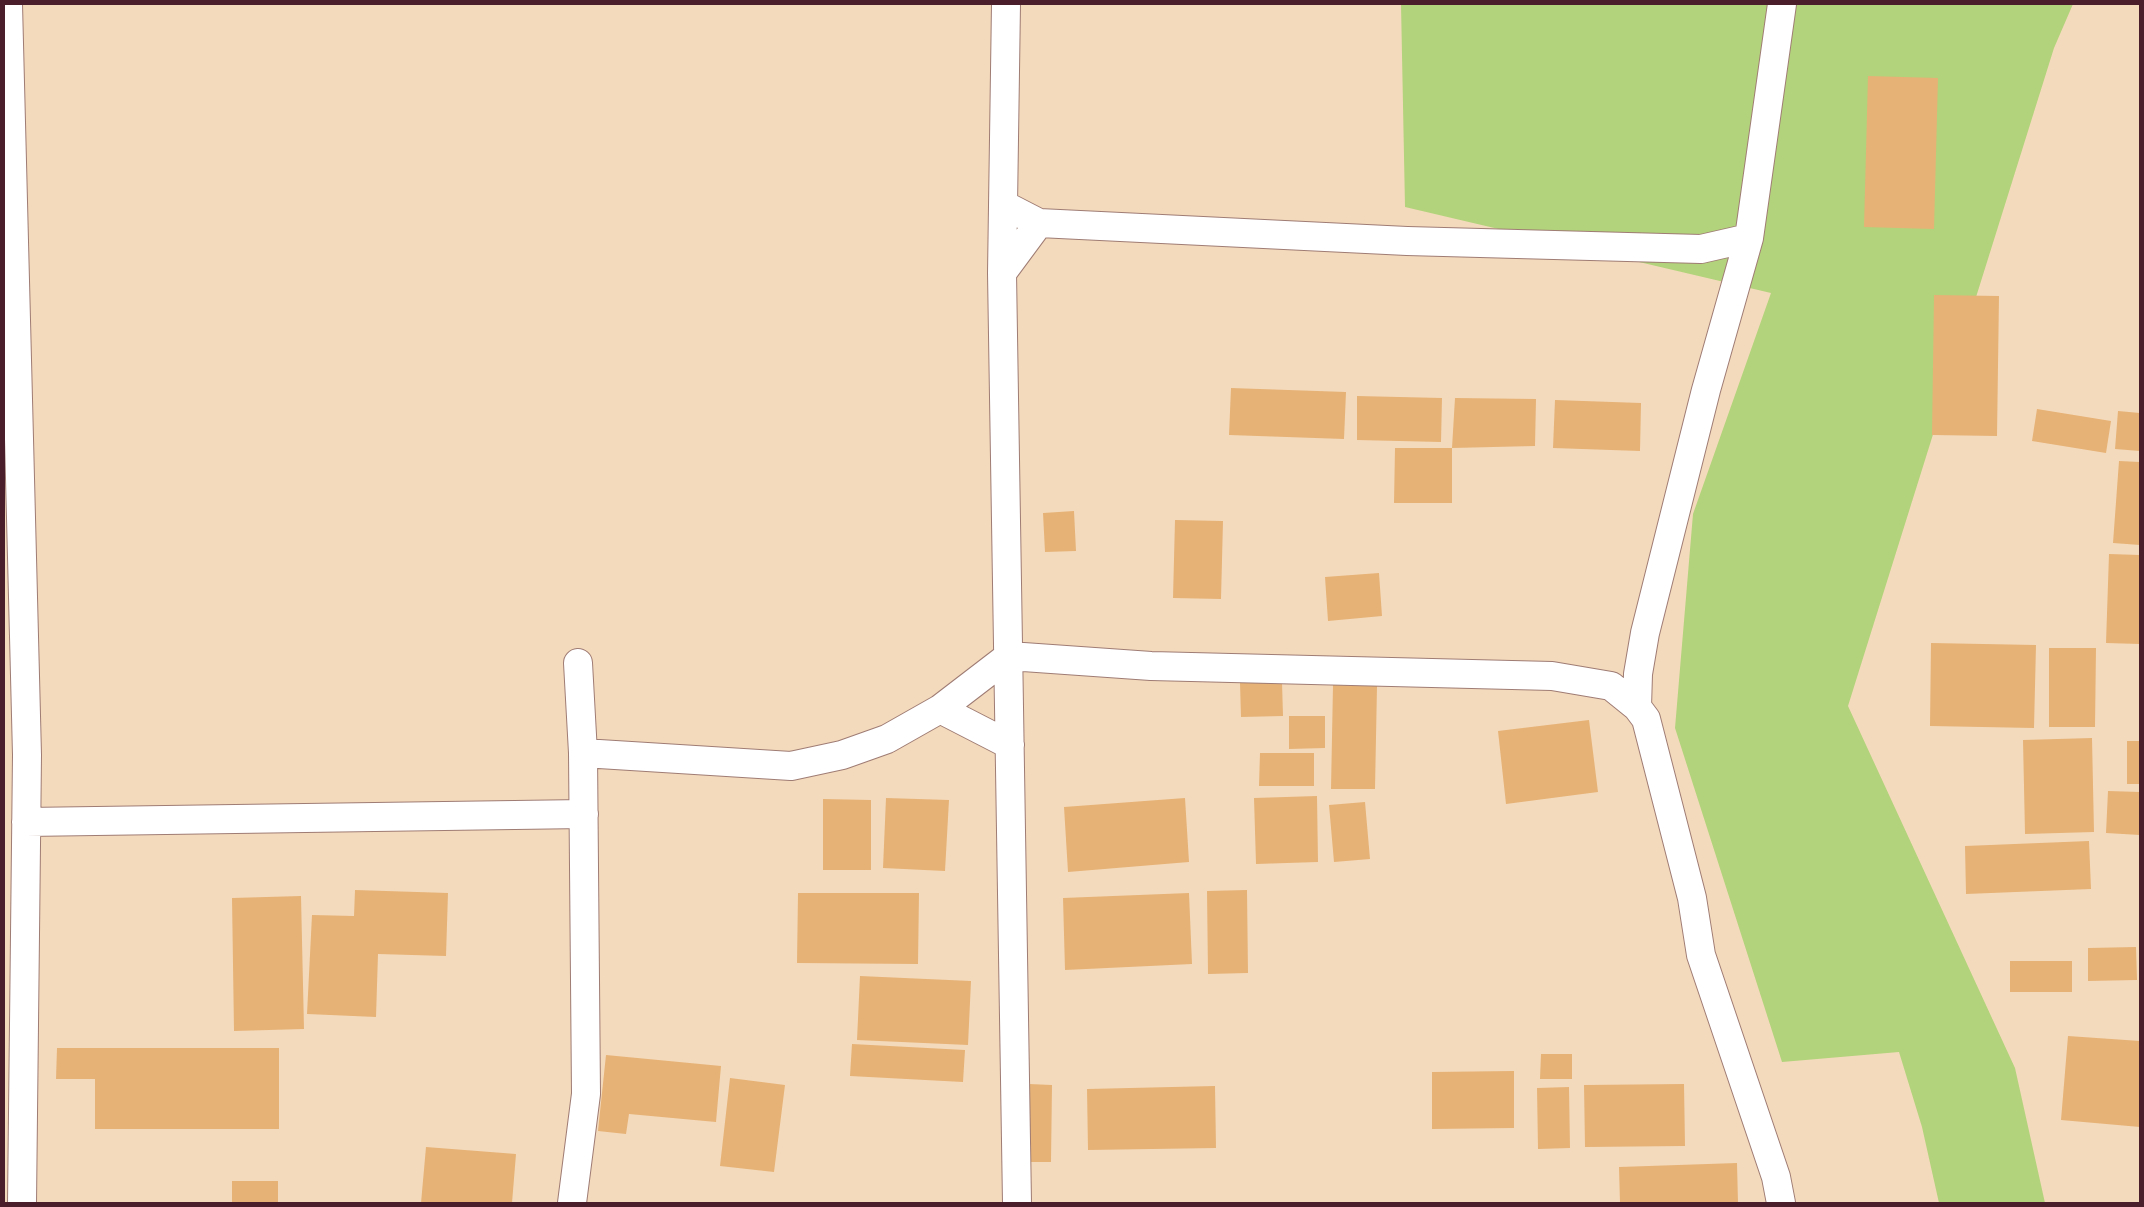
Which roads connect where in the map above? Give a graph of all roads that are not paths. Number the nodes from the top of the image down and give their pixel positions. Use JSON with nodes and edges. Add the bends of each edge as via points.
{"nodes":[{"id":1,"x":8,"y":4,"type":"edge"},
{"id":2,"x":1006,"y":4,"type":"edge"},
{"id":3,"x":1782,"y":4,"type":"edge"},
{"id":4,"x":1004,"y":205,"type":"junction"},
{"id":5,"x":1039,"y":223,"type":"junction"},
{"id":6,"x":1749,"y":238,"type":"junction"},
{"id":7,"x":1702,"y":250,"type":"junction"},
{"id":8,"x":1002,"y":273,"type":"junction"},
{"id":9,"x":1738,"y":277,"type":"junction"},
{"id":10,"x":12,"y":492,"type":"edge"},
{"id":11,"x":1009,"y":656,"type":"junction"},
{"id":12,"x":578,"y":663,"type":"dead end"},
{"id":13,"x":1636,"y":707,"type":"junction"},
{"id":14,"x":940,"y":710,"type":"junction"},
{"id":15,"x":1010,"y":745,"type":"junction"},
{"id":16,"x":583,"y":753,"type":"junction"},
{"id":17,"x":584,"y":814,"type":"junction"},
{"id":18,"x":26,"y":822,"type":"junction"},
{"id":19,"x":22,"y":1203,"type":"edge"},
{"id":20,"x":572,"y":1203,"type":"edge"},
{"id":21,"x":1017,"y":1203,"type":"edge"},
{"id":22,"x":1781,"y":1203,"type":"edge"}],
"edges":[{"from":1,"to":10,"type":"street"},
{"from":2,"to":4,"type":"street"},
{"from":3,"to":6,"type":"street"},
{"from":4,"to":5,"type":"street"},
{"from":4,"to":8,"type":"street"},
{"from":5,"to":7,"type":"street","via":[[1407,241]]},
{"from":5,"to":8,"type":"street"},
{"from":6,"to":7,"type":"street"},
{"from":6,"to":9,"type":"street"},
{"from":7,"to":9,"type":"street"},
{"from":8,"to":11,"type":"street"},
{"from":9,"to":13,"type":"street","via":[[1645,633]]},
{"from":10,"to":18,"type":"street","via":[[27,755]]},
{"from":11,"to":13,"type":"street","via":[[1151,666],[1552,676],[1611,686]]},
{"from":11,"to":14,"type":"street"},
{"from":11,"to":15,"type":"street"},
{"from":12,"to":16,"type":"street"},
{"from":13,"to":22,"type":"street","via":[[1646,719],[1692,898],[1701,955],[1776,1176]]},
{"from":14,"to":15,"type":"street"},
{"from":14,"to":16,"type":"street","via":[[887,739],[842,755],[791,766]]},
{"from":15,"to":21,"type":"street"},
{"from":16,"to":17,"type":"street"},
{"from":17,"to":18,"type":"street"},
{"from":17,"to":20,"type":"street","via":[[586,1094]]},
{"from":18,"to":19,"type":"street"}]}
